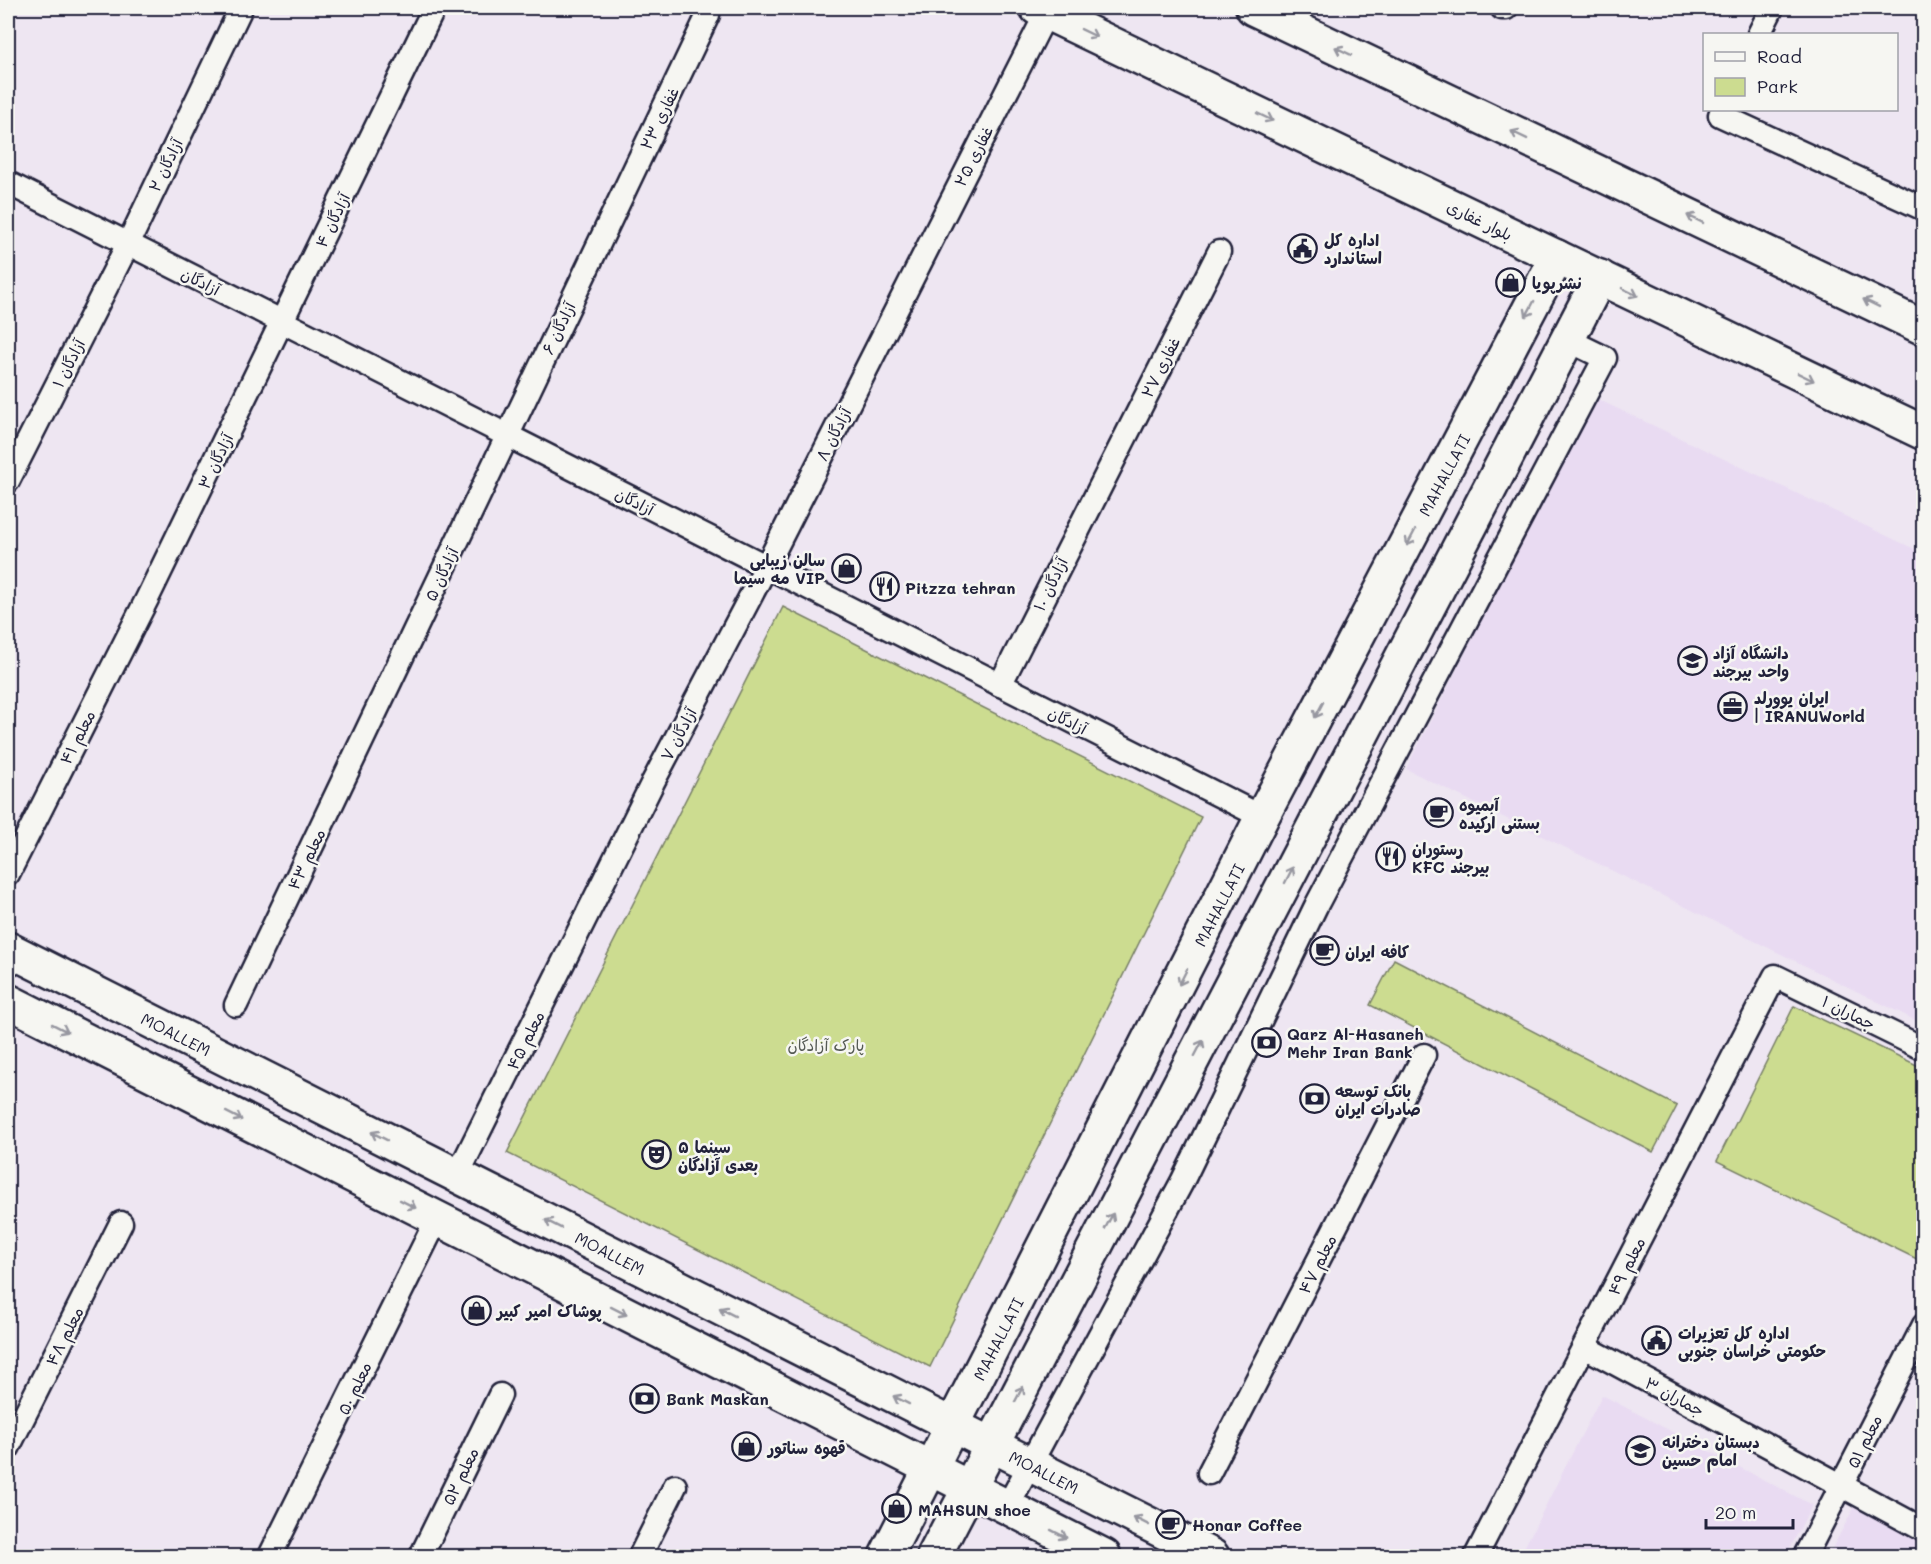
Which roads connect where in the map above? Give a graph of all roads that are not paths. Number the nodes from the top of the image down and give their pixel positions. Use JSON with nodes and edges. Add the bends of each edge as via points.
{"nodes":[{"id":1,"x":241,"y":8,"type":"edge"},
{"id":2,"x":434,"y":8,"type":"edge"},
{"id":3,"x":1253,"y":8,"type":"edge"},
{"id":4,"x":1772,"y":8,"type":"edge"},
{"id":5,"x":1042,"y":10,"type":"edge"},
{"id":6,"x":708,"y":15,"type":"dead end"},
{"id":7,"x":1760,"y":33,"type":"edge"},
{"id":8,"x":1721,"y":112,"type":"edge"},
{"id":9,"x":8,"y":183,"type":"edge"},
{"id":10,"x":1923,"y":209,"type":"edge"},
{"id":11,"x":609,"y":221,"type":"joint"},
{"id":12,"x":128,"y":244,"type":"junction"},
{"id":13,"x":1219,"y":252,"type":"dead end"},
{"id":14,"x":1557,"y":257,"type":"junction"},
{"id":15,"x":1600,"y":277,"type":"junction"},
{"id":16,"x":899,"y":301,"type":"joint"},
{"id":17,"x":283,"y":323,"type":"junction"},
{"id":18,"x":1923,"y":328,"type":"edge"},
{"id":19,"x":1568,"y":340,"type":"junction"},
{"id":20,"x":1923,"y":433,"type":"edge"},
{"id":21,"x":506,"y":436,"type":"junction"},
{"id":22,"x":8,"y":481,"type":"edge"},
{"id":23,"x":1101,"y":482,"type":"joint"},
{"id":24,"x":1490,"y":488,"type":"junction"},
{"id":25,"x":1527,"y":505,"type":"junction"},
{"id":26,"x":766,"y":567,"type":"junction"},
{"id":27,"x":147,"y":599,"type":"joint"},
{"id":28,"x":1430,"y":604,"type":"junction"},
{"id":29,"x":1464,"y":622,"type":"junction"},
{"id":30,"x":1000,"y":685,"type":"junction"},
{"id":31,"x":376,"y":712,"type":"joint"},
{"id":32,"x":1262,"y":817,"type":"junction"},
{"id":33,"x":8,"y":874,"type":"edge"},
{"id":34,"x":594,"y":904,"type":"joint"},
{"id":35,"x":8,"y":949,"type":"edge"},
{"id":36,"x":1775,"y":976,"type":"joint"},
{"id":37,"x":8,"y":1002,"type":"edge"},
{"id":38,"x":236,"y":1005,"type":"dead end"},
{"id":39,"x":1923,"y":1049,"type":"edge"},
{"id":40,"x":1424,"y":1055,"type":"dead end"},
{"id":41,"x":457,"y":1176,"type":"junction"},
{"id":42,"x":437,"y":1219,"type":"junction"},
{"id":43,"x":121,"y":1223,"type":"dead end"},
{"id":44,"x":1923,"y":1325,"type":"edge"},
{"id":45,"x":1585,"y":1347,"type":"junction"},
{"id":46,"x":500,"y":1395,"type":"dead end"},
{"id":47,"x":953,"y":1426,"type":"junction"},
{"id":48,"x":992,"y":1445,"type":"junction"},
{"id":49,"x":8,"y":1449,"type":"edge"},
{"id":50,"x":1029,"y":1464,"type":"junction"},
{"id":51,"x":931,"y":1469,"type":"junction"},
{"id":52,"x":1209,"y":1473,"type":"dead end"},
{"id":53,"x":675,"y":1486,"type":"dead end"},
{"id":54,"x":1841,"y":1486,"type":"junction"},
{"id":55,"x":969,"y":1488,"type":"junction"},
{"id":56,"x":1007,"y":1507,"type":"junction"},
{"id":57,"x":1923,"y":1530,"type":"edge"},
{"id":58,"x":270,"y":1556,"type":"edge"},
{"id":59,"x":421,"y":1557,"type":"edge"},
{"id":60,"x":640,"y":1557,"type":"edge"},
{"id":61,"x":886,"y":1557,"type":"edge"},
{"id":62,"x":934,"y":1557,"type":"edge"},
{"id":63,"x":1104,"y":1557,"type":"edge"},
{"id":64,"x":1212,"y":1557,"type":"edge"},
{"id":65,"x":1476,"y":1557,"type":"edge"},
{"id":66,"x":1805,"y":1557,"type":"edge"}],
"edges":[{"from":1,"to":12,"type":"street","name":"آزادگان ۲"},
{"from":2,"to":17,"type":"street","name":"آزادگان ۴"},
{"from":18,"to":3,"type":"main road","one_way":true},
{"from":4,"to":7,"type":"street"},
{"from":5,"to":14,"type":"main road","name":"بلوار غفاری","one_way":true},
{"from":5,"to":16,"type":"street","name":"غفاری ۲۵"},
{"from":6,"to":11,"type":"street","name":"غفاری ۲۳"},
{"from":8,"to":10,"type":"street"},
{"from":9,"to":12,"type":"street","name":"آزادگان"},
{"from":11,"to":21,"type":"street","name":"آزادگان ۶"},
{"from":12,"to":17,"type":"street","name":"آزادگان"},
{"from":12,"to":22,"type":"street","name":"آزادگان ۱"},
{"from":13,"to":23,"type":"street","name":"غفاری ۲۷"},
{"from":14,"to":15,"type":"main road","name":"بلوار غفاری"},
{"from":14,"to":32,"type":"main road","name":"MAHALLATI","one_way":true},
{"from":15,"to":19,"type":"main road"},
{"from":15,"to":20,"type":"main road","name":"بلوار غفاری","one_way":true},
{"from":16,"to":26,"type":"street","name":"آزادگان ۸"},
{"from":17,"to":21,"type":"street","name":"آزادگان"},
{"from":17,"to":27,"type":"street","name":"آزادگان ۳"},
{"from":19,"to":24,"type":"main road"},
{"from":19,"to":25,"type":"street","via":[[1605,358]]},
{"from":21,"to":26,"type":"street","name":"آزادگان"},
{"from":21,"to":31,"type":"street","name":"آزادگان ۵"},
{"from":23,"to":30,"type":"street","name":"آزادگان ۱۰"},
{"from":24,"to":25,"type":"street"},
{"from":24,"to":28,"type":"main road"},
{"from":25,"to":29,"type":"street"},
{"from":26,"to":30,"type":"street","name":"آزادگان"},
{"from":26,"to":34,"type":"street","name":"آزادگان ۷"},
{"from":27,"to":33,"type":"street","name":"معلم ۴۱"},
{"from":28,"to":29,"type":"street"},
{"from":48,"to":28,"type":"main road","one_way":true},
{"from":29,"to":50,"type":"street","via":[[1316,906],[1182,1182]]},
{"from":30,"to":32,"type":"street","name":"آزادگان"},
{"from":31,"to":38,"type":"street","name":"معلم ۴۳"},
{"from":32,"to":47,"type":"main road","name":"MAHALLATI","one_way":true},
{"from":34,"to":41,"type":"street","name":"معلم ۴۵"},
{"from":41,"to":35,"type":"main road","name":"MOALLEM","one_way":true},
{"from":36,"to":39,"type":"street","name":"جماران ۱"},
{"from":36,"to":45,"type":"street","name":"معلم ۴۹"},
{"from":37,"to":42,"type":"main road","one_way":true},
{"from":40,"to":52,"type":"street","name":"معلم ۴۷"},
{"from":47,"to":41,"type":"main road","name":"MOALLEM","one_way":true},
{"from":42,"to":51,"type":"main road","one_way":true},
{"from":42,"to":58,"type":"street","name":"معلم ۵۰"},
{"from":43,"to":49,"type":"street","name":"معلم ۴۸"},
{"from":44,"to":54,"type":"street","name":"معلم ۵۱"},
{"from":45,"to":54,"type":"street","name":"جماران ۳"},
{"from":45,"to":65,"type":"street","name":"معلم ۴۹"},
{"from":46,"to":59,"type":"street","name":"معلم ۵۲"},
{"from":47,"to":48,"type":"main road","name":"MOALLEM"},
{"from":47,"to":51,"type":"main road","name":"MAHALLATI"},
{"from":48,"to":50,"type":"main road","name":"MOALLEM"},
{"from":48,"to":55,"type":"main road"},
{"from":50,"to":56,"type":"street"},
{"from":64,"to":50,"type":"main road","name":"MOALLEM","one_way":true},
{"from":51,"to":55,"type":"main road"},
{"from":51,"to":61,"type":"main road","name":"MAHALLATI"},
{"from":53,"to":60,"type":"street"},
{"from":54,"to":57,"type":"street","name":"جماران ۳"},
{"from":54,"to":66,"type":"street","name":"معلم ۵۱"},
{"from":55,"to":56,"type":"main road"},
{"from":55,"to":62,"type":"main road"},
{"from":56,"to":63,"type":"main road","one_way":true}]}
